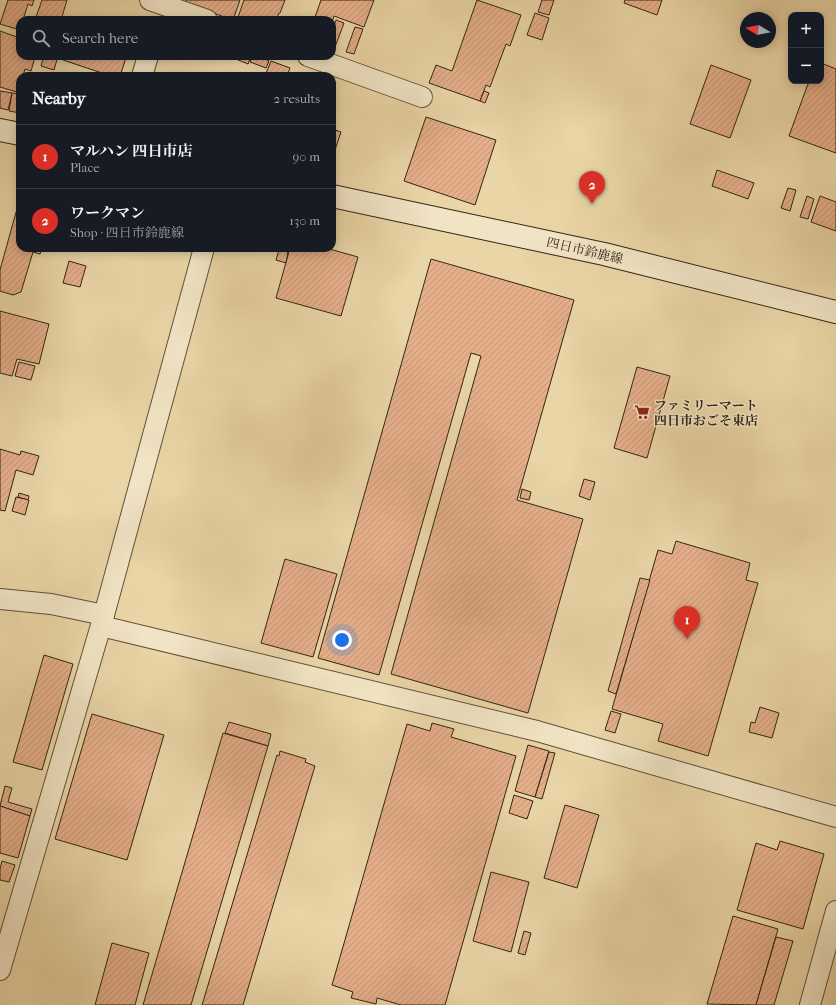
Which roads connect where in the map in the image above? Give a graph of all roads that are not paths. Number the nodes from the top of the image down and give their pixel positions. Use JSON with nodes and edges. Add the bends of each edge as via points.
{"nodes":[{"id":1,"x":161,"y":6,"type":"edge"},
{"id":2,"x":194,"y":16,"type":"edge"},
{"id":3,"x":147,"y":60,"type":"edge"},
{"id":4,"x":319,"y":60,"type":"edge"},
{"id":5,"x":143,"y":72,"type":"edge"},
{"id":6,"x":422,"y":97,"type":"dead end"},
{"id":7,"x":0,"y":130,"type":"edge"},
{"id":8,"x":16,"y":133,"type":"edge"},
{"id":9,"x":336,"y":197,"type":"edge"},
{"id":10,"x":203,"y":252,"type":"edge"},
{"id":11,"x":836,"y":312,"type":"edge"},
{"id":12,"x":0,"y":599,"type":"edge"},
{"id":13,"x":102,"y":621,"type":"junction"},
{"id":14,"x":836,"y":817,"type":"edge"},
{"id":15,"x":836,"y":911,"type":"edge"},
{"id":16,"x":0,"y":970,"type":"edge"},
{"id":17,"x":810,"y":1005,"type":"edge"}],
"edges":[{"from":1,"to":2,"type":"street"},
{"from":3,"to":5,"type":"street"},
{"from":4,"to":6,"type":"street"},
{"from":7,"to":8,"type":"main road"},
{"from":9,"to":11,"type":"main road","name":"四日市鈴鹿線","via":[[604,254]]},
{"from":10,"to":13,"type":"street"},
{"from":12,"to":13,"type":"street","via":[[51,604]]},
{"from":13,"to":14,"type":"street","via":[[537,731]]},
{"from":13,"to":16,"type":"street"},
{"from":15,"to":17,"type":"street"}]}
